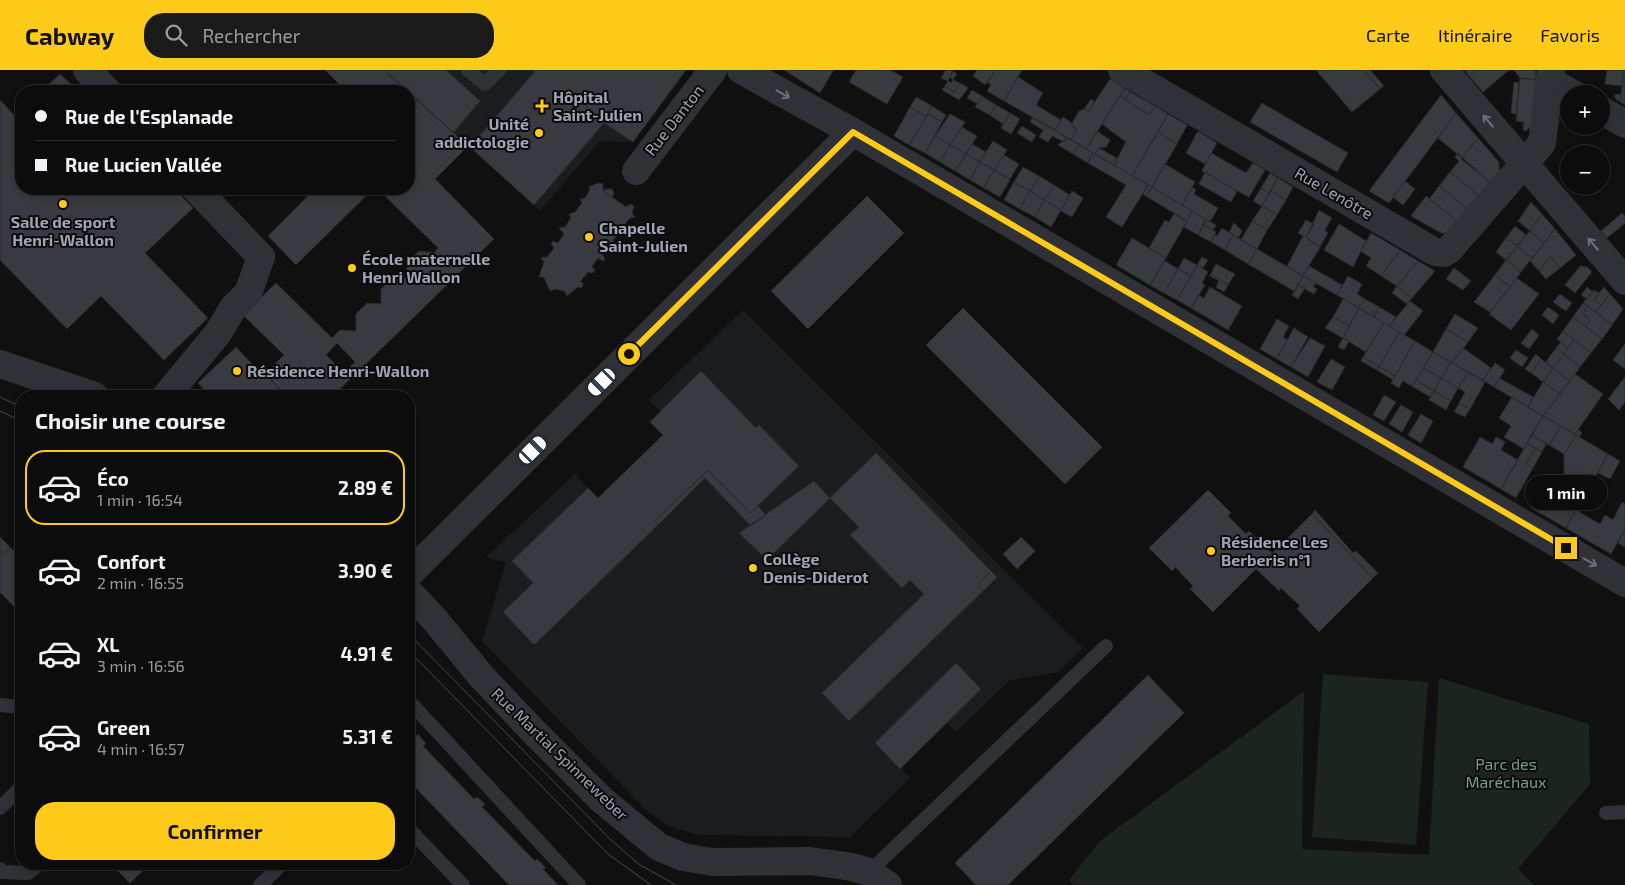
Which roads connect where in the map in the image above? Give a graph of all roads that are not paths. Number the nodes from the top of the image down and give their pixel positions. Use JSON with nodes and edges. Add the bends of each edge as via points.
{"nodes":[{"id":1,"x":87,"y":70,"type":"edge"},
{"id":2,"x":468,"y":70,"type":"edge"},
{"id":3,"x":499,"y":70,"type":"edge"},
{"id":4,"x":713,"y":70,"type":"edge"},
{"id":5,"x":741,"y":70,"type":"edge"},
{"id":6,"x":1122,"y":70,"type":"edge"},
{"id":7,"x":1444,"y":70,"type":"edge"},
{"id":8,"x":1558,"y":81,"type":"edge"},
{"id":9,"x":101,"y":85,"type":"edge"},
{"id":10,"x":1610,"y":115,"type":"edge"},
{"id":11,"x":1625,"y":124,"type":"edge"},
{"id":12,"x":853,"y":132,"type":"junction"},
{"id":13,"x":1524,"y":164,"type":"junction"},
{"id":14,"x":636,"y":171,"type":"dead end"},
{"id":15,"x":202,"y":195,"type":"edge"},
{"id":16,"x":1625,"y":281,"type":"edge"},
{"id":17,"x":0,"y":364,"type":"edge"},
{"id":18,"x":78,"y":390,"type":"edge"},
{"id":19,"x":171,"y":390,"type":"edge"},
{"id":20,"x":415,"y":568,"type":"edge"},
{"id":21,"x":1625,"y":582,"type":"edge"},
{"id":22,"x":415,"y":598,"type":"edge"},
{"id":23,"x":1106,"y":646,"type":"dead end"},
{"id":24,"x":0,"y":704,"type":"edge"},
{"id":25,"x":15,"y":706,"type":"edge"},
{"id":26,"x":415,"y":707,"type":"edge"},
{"id":27,"x":15,"y":793,"type":"edge"},
{"id":28,"x":0,"y":808,"type":"edge"},
{"id":29,"x":1625,"y":812,"type":"edge"},
{"id":30,"x":1606,"y":813,"type":"dead end"},
{"id":31,"x":415,"y":835,"type":"edge"},
{"id":32,"x":0,"y":870,"type":"edge"},
{"id":33,"x":32,"y":870,"type":"edge"},
{"id":34,"x":276,"y":870,"type":"edge"},
{"id":35,"x":879,"y":879,"type":"edge"},
{"id":36,"x":260,"y":885,"type":"edge"},
{"id":37,"x":463,"y":885,"type":"edge"},
{"id":38,"x":580,"y":885,"type":"edge"}],
"edges":[{"from":1,"to":9,"type":"street"},
{"from":2,"to":3,"type":"lane","via":[[485,84]]},
{"from":4,"to":14,"type":"street","name":"Rue Danton"},
{"from":5,"to":12,"type":"street","one_way":true},
{"from":6,"to":13,"type":"street","name":"Rue Lenôtre","via":[[1435,252],[1449,250]]},
{"from":13,"to":7,"type":"street","one_way":true},
{"from":8,"to":13,"type":"street","name":"Rue Lenôtre","via":[[1542,143]]},
{"from":10,"to":11,"type":"street"},
{"from":12,"to":20,"type":"street"},
{"from":12,"to":21,"type":"street","one_way":true},
{"from":16,"to":13,"type":"street","one_way":true},
{"from":15,"to":19,"type":"street","via":[[261,256],[248,293]]},
{"from":17,"to":18,"type":"street"},
{"from":22,"to":35,"type":"street","name":"Rue Martial Spinneweber","via":[[482,677],[602,800],[659,846],[683,857],[713,862],[810,861],[852,866]]},
{"from":23,"to":35,"type":"lane"},
{"from":24,"to":25,"type":"lane"},
{"from":26,"to":38,"type":"lane"},
{"from":27,"to":28,"type":"lane"},
{"from":29,"to":30,"type":"lane"},
{"from":31,"to":37,"type":"lane"},
{"from":32,"to":33,"type":"lane","via":[[28,873]]},
{"from":34,"to":36,"type":"lane"}]}
